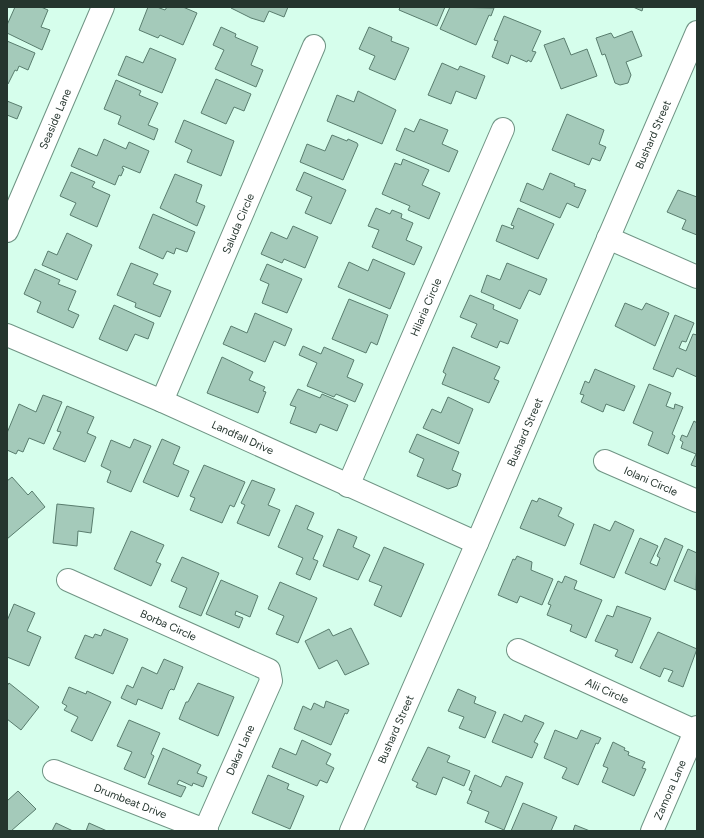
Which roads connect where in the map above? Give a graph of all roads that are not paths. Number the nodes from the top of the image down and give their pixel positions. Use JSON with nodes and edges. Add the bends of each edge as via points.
{"nodes":[{"id":1,"x":103,"y":7,"type":"edge"},
{"id":2,"x":697,"y":32,"type":"edge"},
{"id":3,"x":314,"y":46,"type":"dead end"},
{"id":4,"x":503,"y":129,"type":"dead end"},
{"id":5,"x":7,"y":231,"type":"edge"},
{"id":6,"x":608,"y":238,"type":"junction"},
{"id":7,"x":697,"y":276,"type":"edge"},
{"id":8,"x":7,"y":335,"type":"edge"},
{"id":9,"x":162,"y":401,"type":"junction"},
{"id":10,"x":605,"y":461,"type":"dead end"},
{"id":11,"x":348,"y":486,"type":"junction"},
{"id":12,"x":697,"y":501,"type":"edge"},
{"id":13,"x":477,"y":543,"type":"junction"},
{"id":14,"x":68,"y":580,"type":"dead end"},
{"id":15,"x":518,"y":650,"type":"dead end"},
{"id":16,"x":269,"y":670,"type":"joint"},
{"id":17,"x":696,"y":729,"type":"edge"},
{"id":18,"x":54,"y":771,"type":"dead end"},
{"id":19,"x":206,"y":831,"type":"edge"},
{"id":20,"x":351,"y":831,"type":"edge"},
{"id":21,"x":652,"y":831,"type":"edge"}],
"edges":[{"from":1,"to":5,"type":"street","name":"Seaside Lane"},
{"from":2,"to":6,"type":"street","name":"Bushard Street"},
{"from":3,"to":9,"type":"street","name":"Saluda Circle"},
{"from":4,"to":11,"type":"street","name":"Hilaria Circle"},
{"from":6,"to":7,"type":"street"},
{"from":6,"to":13,"type":"street","name":"Bushard Street"},
{"from":8,"to":9,"type":"street","name":"Landfall Drive"},
{"from":9,"to":11,"type":"street","name":"Landfall Drive"},
{"from":10,"to":12,"type":"street","name":"Iolani Circle"},
{"from":11,"to":13,"type":"street","name":"Landfall Drive"},
{"from":13,"to":20,"type":"street","name":"Bushard Street"},
{"from":14,"to":16,"type":"street","name":"Borba Circle"},
{"from":15,"to":17,"type":"street","name":"Alii Circle"},
{"from":16,"to":19,"type":"street","name":"Dakar Lane","via":[[271,681]]},
{"from":17,"to":21,"type":"street","name":"Zamora Lane"},
{"from":18,"to":19,"type":"street","name":"Drumbeat Drive"}]}
